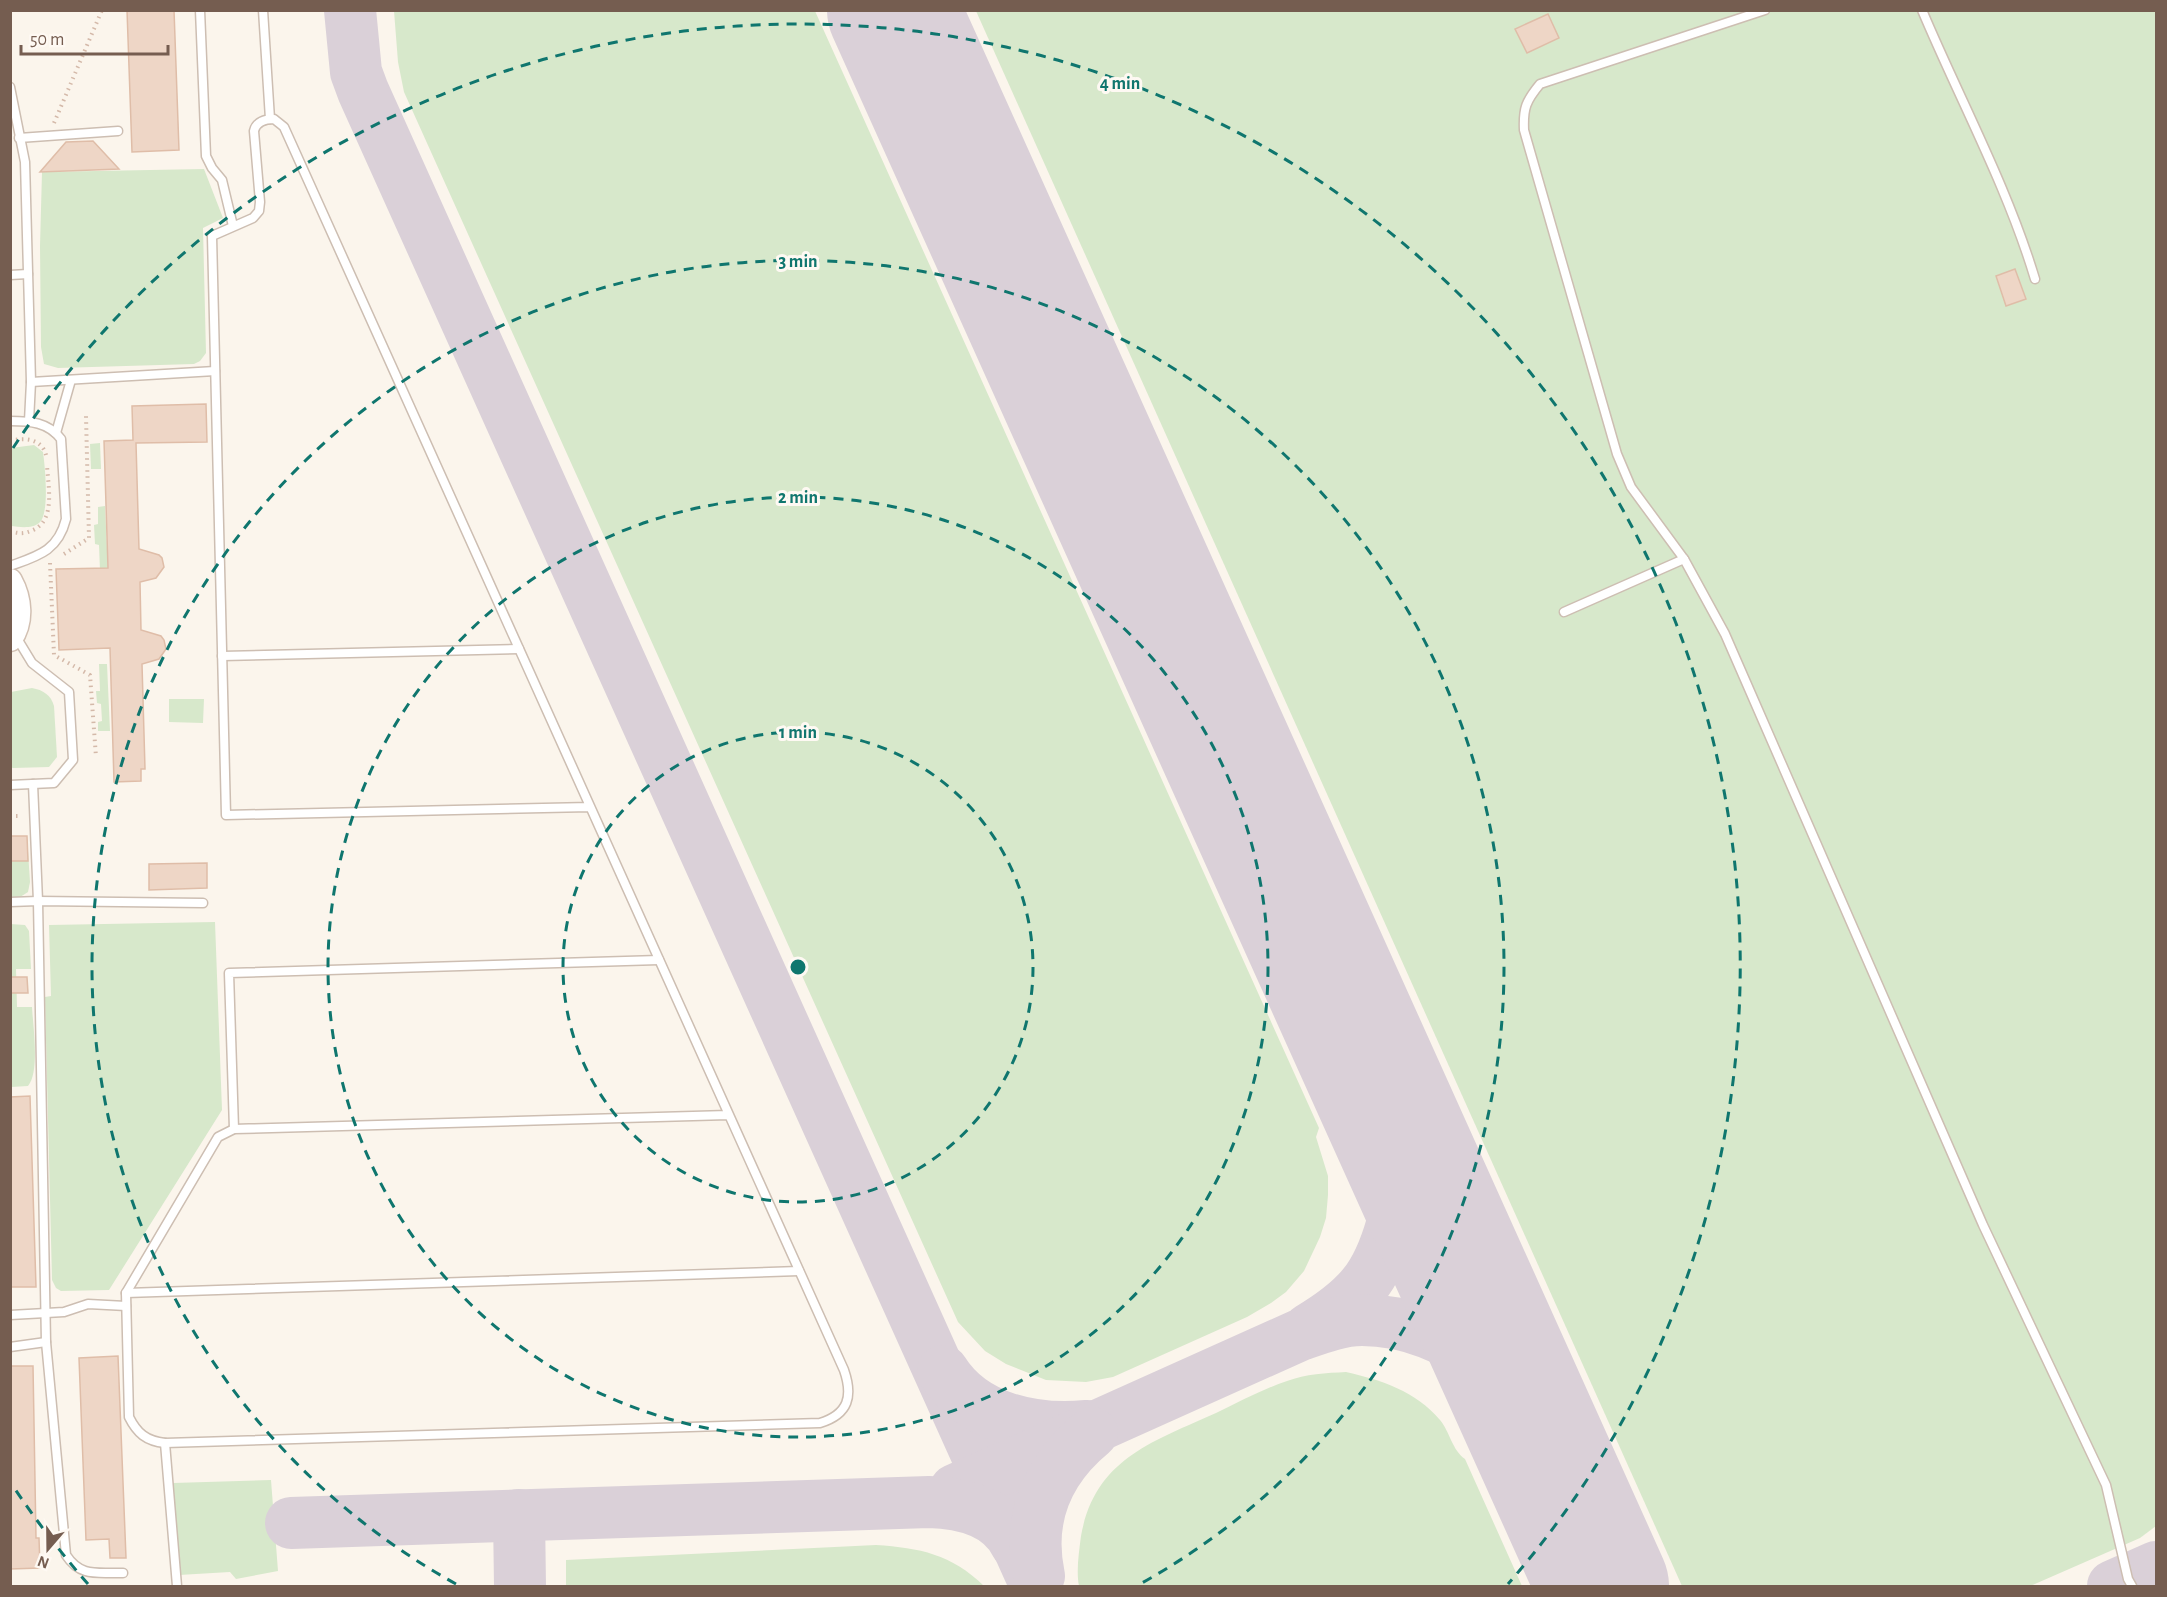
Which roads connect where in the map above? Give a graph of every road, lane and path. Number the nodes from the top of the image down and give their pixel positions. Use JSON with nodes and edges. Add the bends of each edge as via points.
{"nodes":[{"id":1,"x":102,"y":10,"type":"edge"},
{"id":2,"x":200,"y":10,"type":"edge"},
{"id":3,"x":262,"y":10,"type":"edge"},
{"id":4,"x":1765,"y":10,"type":"edge"},
{"id":5,"x":1922,"y":10,"type":"edge"},
{"id":6,"x":1749,"y":13,"type":"edge"},
{"id":7,"x":10,"y":87,"type":"edge"},
{"id":8,"x":270,"y":119,"type":"junction"},
{"id":9,"x":118,"y":131,"type":"dead end"},
{"id":10,"x":48,"y":135,"type":"junction"},
{"id":11,"x":19,"y":138,"type":"junction"},
{"id":12,"x":233,"y":226,"type":"junction"},
{"id":13,"x":10,"y":274,"type":"edge"},
{"id":14,"x":28,"y":274,"type":"junction"},
{"id":15,"x":2035,"y":279,"type":"dead end"},
{"id":16,"x":216,"y":371,"type":"junction"},
{"id":17,"x":71,"y":380,"type":"junction"},
{"id":18,"x":31,"y":382,"type":"junction"},
{"id":19,"x":86,"y":416,"type":"dead end"},
{"id":20,"x":10,"y":421,"type":"edge"},
{"id":21,"x":29,"y":421,"type":"junction"},
{"id":22,"x":56,"y":433,"type":"junction"},
{"id":23,"x":10,"y":441,"type":"edge"},
{"id":24,"x":10,"y":531,"type":"edge"},
{"id":25,"x":25,"y":534,"type":"junction"},
{"id":26,"x":30,"y":540,"type":"dead end"},
{"id":27,"x":1684,"y":560,"type":"junction"},
{"id":28,"x":10,"y":566,"type":"edge"},
{"id":29,"x":10,"y":581,"type":"edge"},
{"id":30,"x":1564,"y":612,"type":"dead end"},
{"id":31,"x":12,"y":637,"type":"edge"},
{"id":32,"x":519,"y":649,"type":"junction"},
{"id":33,"x":222,"y":656,"type":"junction"},
{"id":34,"x":96,"y":757,"type":"dead end"},
{"id":35,"x":33,"y":784,"type":"junction"},
{"id":36,"x":10,"y":785,"type":"edge"},
{"id":37,"x":590,"y":807,"type":"junction"},
{"id":38,"x":38,"y":901,"type":"junction"},
{"id":39,"x":10,"y":902,"type":"edge"},
{"id":40,"x":203,"y":903,"type":"dead end"},
{"id":41,"x":659,"y":960,"type":"junction"},
{"id":42,"x":728,"y":1115,"type":"junction"},
{"id":43,"x":234,"y":1130,"type":"junction"},
{"id":44,"x":799,"y":1271,"type":"junction"},
{"id":45,"x":126,"y":1293,"type":"junction"},
{"id":46,"x":126,"y":1306,"type":"junction"},
{"id":47,"x":46,"y":1314,"type":"junction"},
{"id":48,"x":10,"y":1315,"type":"edge"},
{"id":49,"x":46,"y":1342,"type":"junction"},
{"id":50,"x":10,"y":1347,"type":"edge"},
{"id":51,"x":165,"y":1443,"type":"junction"},
{"id":52,"x":123,"y":1573,"type":"dead end"},
{"id":53,"x":177,"y":1587,"type":"edge"},
{"id":54,"x":2132,"y":1587,"type":"edge"}],
"edges":[{"from":1,"to":10,"type":"path"},
{"from":2,"to":12,"type":"lane","via":[[206,156],[222,180]]},
{"from":3,"to":8,"type":"lane"},
{"from":4,"to":6,"type":"lane"},
{"from":5,"to":15,"type":"lane","via":[[1998,179]]},
{"from":6,"to":27,"type":"lane","via":[[1540,84],[1523,113],[1524,130],[1617,454],[1631,486]]},
{"from":7,"to":11,"type":"lane"},
{"from":8,"to":12,"type":"lane","via":[[255,125],[254,131],[259,211],[253,218]]},
{"from":8,"to":32,"type":"lane","via":[[284,127]]},
{"from":9,"to":10,"type":"lane"},
{"from":10,"to":11,"type":"lane"},
{"from":11,"to":14,"type":"lane","via":[[25,162]]},
{"from":12,"to":16,"type":"lane","via":[[212,236]]},
{"from":13,"to":14,"type":"lane"},
{"from":14,"to":18,"type":"lane"},
{"from":16,"to":17,"type":"lane"},
{"from":16,"to":33,"type":"lane"},
{"from":17,"to":18,"type":"lane"},
{"from":17,"to":22,"type":"lane"},
{"from":18,"to":21,"type":"lane"},
{"from":19,"to":34,"type":"path","via":[[89,538],[49,564],[54,655],[90,675]]},
{"from":20,"to":21,"type":"lane"},
{"from":21,"to":22,"type":"lane"},
{"from":22,"to":28,"type":"lane","via":[[61,439],[66,519],[63,530],[40,555]]},
{"from":23,"to":25,"type":"path","via":[[28,439],[38,442],[46,451],[47,517],[41,527]]},
{"from":24,"to":25,"type":"path"},
{"from":25,"to":26,"type":"path"},
{"from":27,"to":30,"type":"lane"},
{"from":27,"to":54,"type":"lane","via":[[1725,634],[1983,1226],[2106,1485]]},
{"from":29,"to":31,"type":"main road","via":[[18,600]]},
{"from":31,"to":35,"type":"lane","via":[[32,663],[69,693],[73,760],[54,783]]},
{"from":32,"to":33,"type":"lane"},
{"from":32,"to":37,"type":"lane"},
{"from":33,"to":37,"type":"lane","via":[[226,815]]},
{"from":35,"to":36,"type":"lane"},
{"from":35,"to":38,"type":"lane"},
{"from":37,"to":41,"type":"lane"},
{"from":38,"to":39,"type":"lane"},
{"from":38,"to":40,"type":"lane"},
{"from":38,"to":47,"type":"lane"},
{"from":41,"to":42,"type":"lane"},
{"from":41,"to":43,"type":"lane","via":[[229,973]]},
{"from":42,"to":43,"type":"lane"},
{"from":42,"to":44,"type":"lane"},
{"from":43,"to":45,"type":"lane","via":[[219,1137]]},
{"from":44,"to":45,"type":"lane"},
{"from":44,"to":51,"type":"lane","via":[[849,1384],[848,1399],[840,1414],[820,1423]]},
{"from":45,"to":46,"type":"lane"},
{"from":46,"to":47,"type":"lane","via":[[88,1304]]},
{"from":46,"to":51,"type":"lane","via":[[129,1417],[141,1435]]},
{"from":47,"to":48,"type":"lane"},
{"from":47,"to":49,"type":"lane"},
{"from":49,"to":50,"type":"lane"},
{"from":49,"to":52,"type":"lane","via":[[66,1555],[73,1566],[84,1572]]},
{"from":51,"to":53,"type":"lane"}]}
